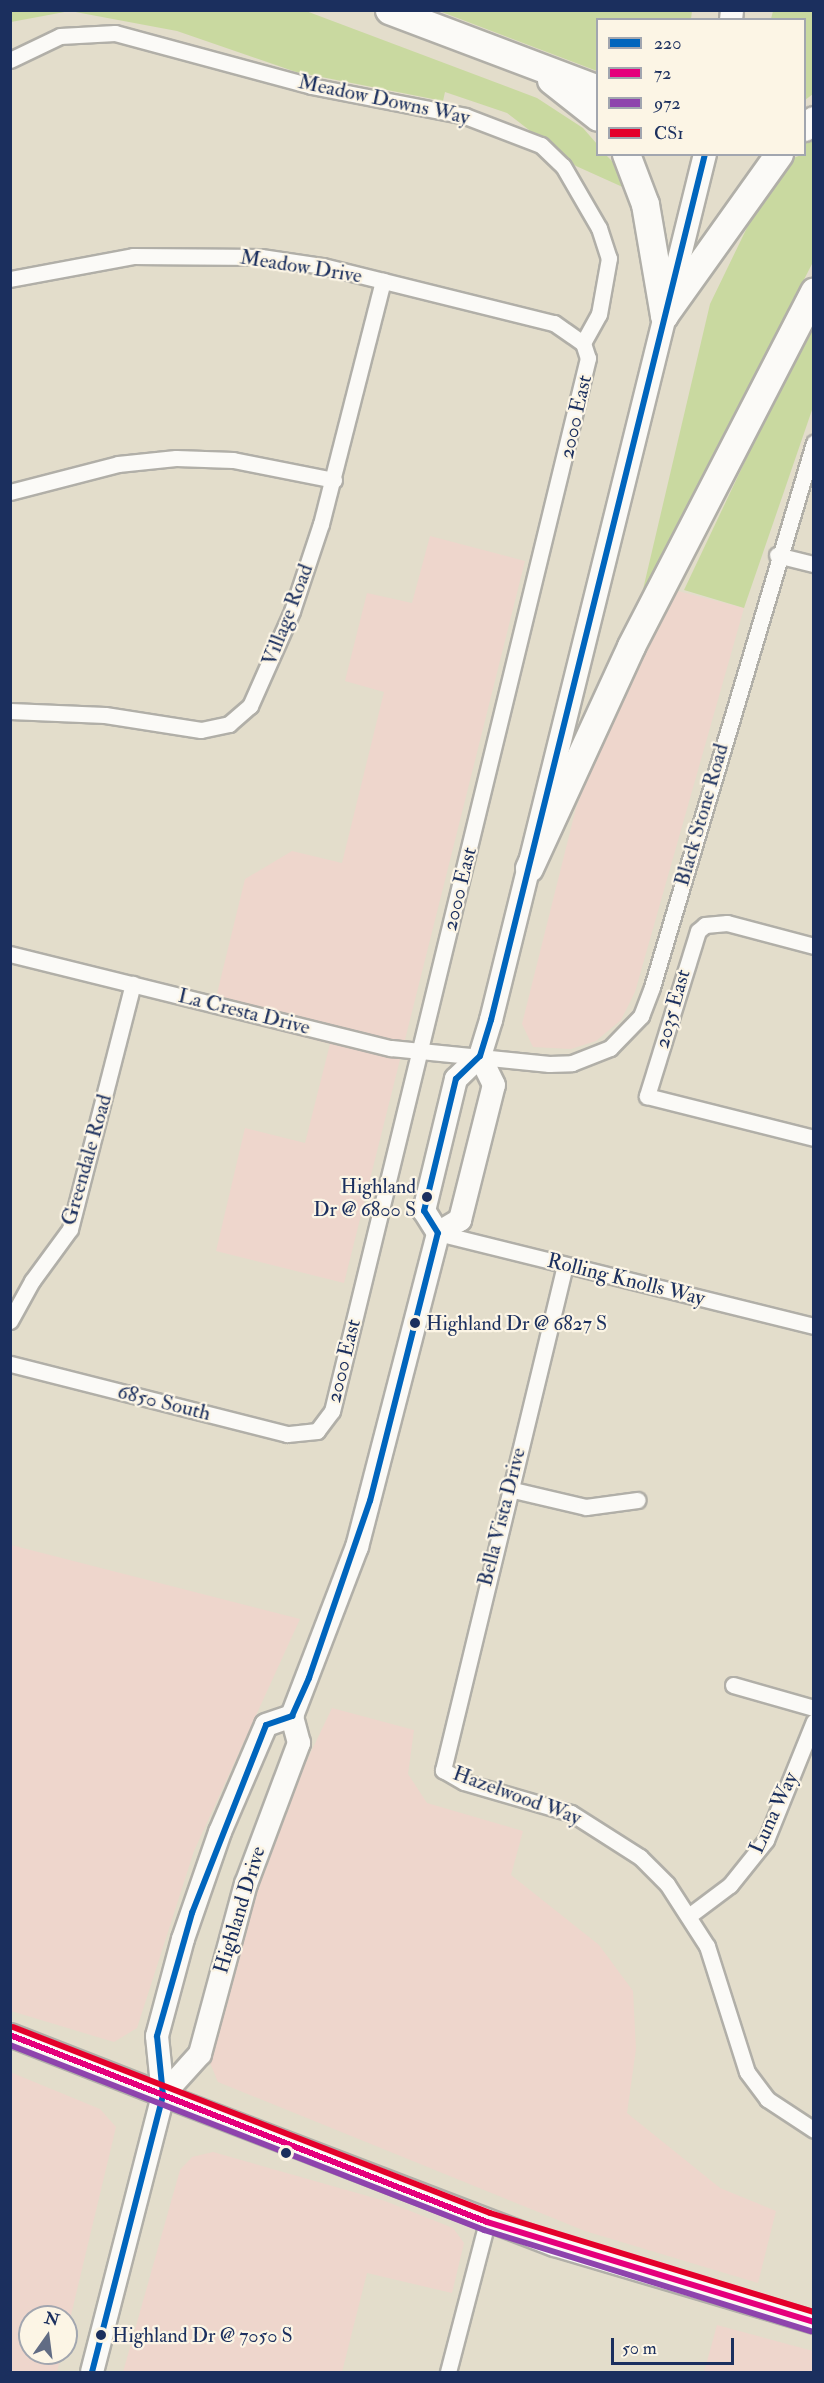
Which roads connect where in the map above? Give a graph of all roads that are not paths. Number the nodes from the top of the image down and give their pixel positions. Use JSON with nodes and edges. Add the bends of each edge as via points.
{"nodes":[{"id":1,"x":389,"y":10,"type":"edge"},
{"id":2,"x":10,"y":60,"type":"edge"},
{"id":3,"x":531,"y":65,"type":"junction"},
{"id":4,"x":596,"y":89,"type":"edge"},
{"id":5,"x":596,"y":116,"type":"edge"},
{"id":6,"x":627,"y":156,"type":"edge"},
{"id":7,"x":704,"y":156,"type":"edge"},
{"id":8,"x":778,"y":156,"type":"edge"},
{"id":9,"x":10,"y":279,"type":"edge"},
{"id":10,"x":383,"y":281,"type":"junction"},
{"id":11,"x":813,"y":292,"type":"edge"},
{"id":12,"x":664,"y":315,"type":"junction"},
{"id":13,"x":583,"y":343,"type":"junction"},
{"id":14,"x":813,"y":443,"type":"edge"},
{"id":15,"x":334,"y":480,"type":"junction"},
{"id":16,"x":10,"y":492,"type":"edge"},
{"id":17,"x":777,"y":555,"type":"junction"},
{"id":18,"x":813,"y":564,"type":"edge"},
{"id":19,"x":10,"y":711,"type":"edge"},
{"id":20,"x":529,"y":868,"type":"junction"},
{"id":21,"x":813,"y":946,"type":"edge"},
{"id":22,"x":10,"y":954,"type":"edge"},
{"id":23,"x":133,"y":984,"type":"junction"},
{"id":24,"x":421,"y":1049,"type":"junction"},
{"id":25,"x":480,"y":1056,"type":"junction"},
{"id":26,"x":813,"y":1138,"type":"edge"},
{"id":27,"x":438,"y":1233,"type":"junction"},
{"id":28,"x":564,"y":1265,"type":"junction"},
{"id":29,"x":10,"y":1321,"type":"edge"},
{"id":30,"x":813,"y":1326,"type":"edge"},
{"id":31,"x":10,"y":1364,"type":"edge"},
{"id":32,"x":317,"y":1431,"type":"joint"},
{"id":33,"x":509,"y":1489,"type":"junction"},
{"id":34,"x":638,"y":1500,"type":"dead end"},
{"id":35,"x":733,"y":1685,"type":"dead end"},
{"id":36,"x":813,"y":1708,"type":"edge"},
{"id":37,"x":292,"y":1716,"type":"junction"},
{"id":38,"x":813,"y":1721,"type":"edge"},
{"id":39,"x":443,"y":1770,"type":"joint"},
{"id":40,"x":690,"y":1915,"type":"junction"},
{"id":41,"x":10,"y":2035,"type":"edge"},
{"id":42,"x":163,"y":2095,"type":"junction"},
{"id":43,"x":813,"y":2130,"type":"edge"},
{"id":44,"x":487,"y":2222,"type":"junction"},
{"id":45,"x":813,"y":2322,"type":"edge"},
{"id":46,"x":92,"y":2373,"type":"edge"},
{"id":47,"x":448,"y":2373,"type":"edge"}],
"edges":[{"from":1,"to":3,"type":"highway"},
{"from":2,"to":13,"type":"street","name":"Meadow Downs Way","via":[[60,36],[115,33],[311,86],[465,116],[541,145],[563,166],[599,228],[609,258],[599,314]]},
{"from":3,"to":4,"type":"highway"},
{"from":3,"to":5,"type":"highway"},
{"from":6,"to":12,"type":"highway","via":[[645,204]]},
{"from":7,"to":12,"type":"main road"},
{"from":8,"to":12,"type":"highway"},
{"from":9,"to":10,"type":"street","name":"Meadow Drive","via":[[133,256],[200,254],[261,257]]},
{"from":10,"to":13,"type":"street","name":"Meadow Drive","via":[[554,323]]},
{"from":10,"to":15,"type":"street","name":"Village Road"},
{"from":11,"to":20,"type":"highway","via":[[632,646]]},
{"from":12,"to":20,"type":"main road"},
{"from":13,"to":24,"type":"street","name":"2000 East","via":[[587,377]]},
{"from":14,"to":17,"type":"street","name":"Black Stone Road"},
{"from":15,"to":16,"type":"street","via":[[233,460],[176,458],[118,464]]},
{"from":15,"to":19,"type":"street","name":"Village Road","via":[[291,611],[257,694],[229,724],[201,730],[105,715]]},
{"from":17,"to":18,"type":"street"},
{"from":17,"to":25,"type":"street","name":"Black Stone Road","via":[[641,1016],[610,1048],[572,1063]]},
{"from":20,"to":25,"type":"main road"},
{"from":21,"to":26,"type":"street","name":"2035 East","via":[[727,923],[705,925],[692,943],[647,1096]]},
{"from":22,"to":23,"type":"street","name":"La Cresta Drive"},
{"from":23,"to":24,"type":"street","name":"La Cresta Drive","via":[[391,1048]]},
{"from":23,"to":29,"type":"street","name":"Greendale Road","via":[[70,1229],[32,1281]]},
{"from":24,"to":25,"type":"street","name":"La Cresta Drive"},
{"from":24,"to":32,"type":"street","name":"2000 East","via":[[332,1411]]},
{"from":25,"to":27,"type":"main road","via":[[456,1079],[424,1211]]},
{"from":25,"to":27,"type":"main road","via":[[494,1085],[460,1220]]},
{"from":27,"to":28,"type":"street","name":"Rolling Knolls Way"},
{"from":27,"to":37,"type":"main road","via":[[357,1547]]},
{"from":28,"to":30,"type":"street","name":"Rolling Knolls Way"},
{"from":28,"to":33,"type":"street","name":"Bella Vista Drive"},
{"from":31,"to":32,"type":"street","name":"6850 South","via":[[287,1434]]},
{"from":33,"to":34,"type":"street","via":[[586,1507]]},
{"from":33,"to":39,"type":"street","name":"Bella Vista Drive"},
{"from":35,"to":36,"type":"street"},
{"from":37,"to":42,"type":"main road","name":"Highland Drive","via":[[299,1743],[246,1884],[200,2054]]},
{"from":37,"to":42,"type":"main road","name":"Highland Drive","via":[[266,1725],[203,1877],[157,2036]]},
{"from":38,"to":40,"type":"street","name":"Luna Way","via":[[766,1840],[730,1885]]},
{"from":39,"to":40,"type":"street","name":"Hazelwood Way","via":[[464,1782],[571,1813],[610,1833],[667,1884]]},
{"from":40,"to":43,"type":"street","name":"Hazelwood Way","via":[[722,1978],[747,2072],[767,2099]]},
{"from":41,"to":42,"type":"main road"},
{"from":42,"to":44,"type":"main road"},
{"from":42,"to":46,"type":"main road","name":"Highland Drive"},
{"from":44,"to":45,"type":"main road"},
{"from":44,"to":47,"type":"street"}]}
